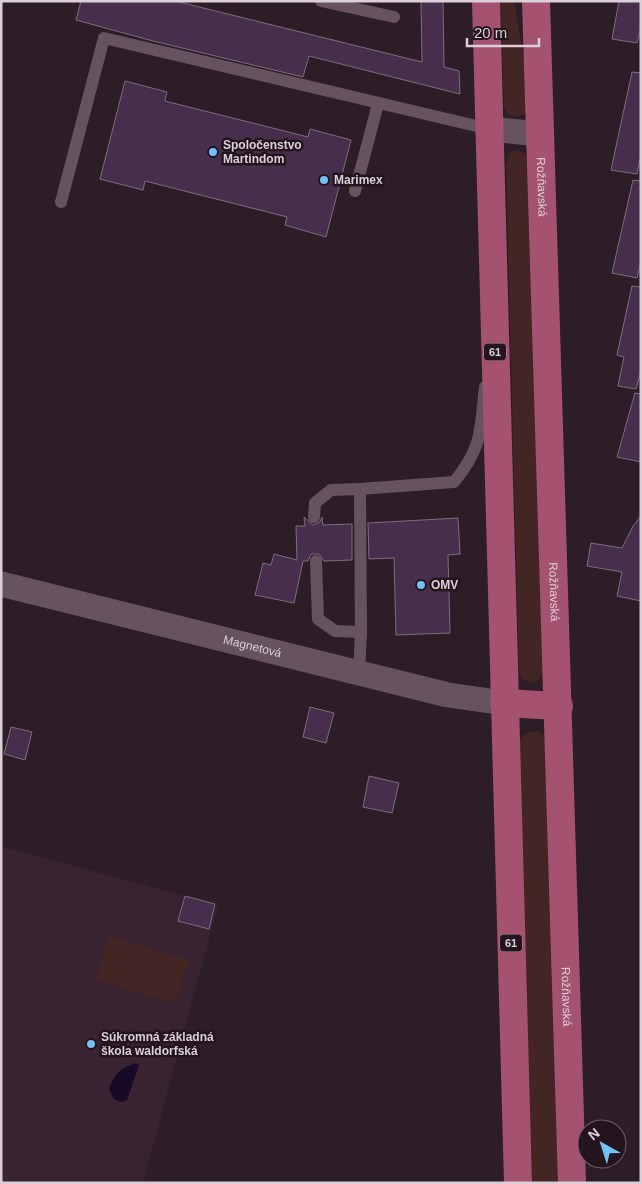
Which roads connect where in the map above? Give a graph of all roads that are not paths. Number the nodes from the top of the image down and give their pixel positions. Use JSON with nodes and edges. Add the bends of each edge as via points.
{"nodes":[{"id":1,"x":321,"y":1,"type":"edge"},
{"id":2,"x":486,"y":1,"type":"edge"},
{"id":3,"x":536,"y":1,"type":"edge"},
{"id":4,"x":394,"y":17,"type":"dead end"},
{"id":5,"x":378,"y":104,"type":"junction"},
{"id":6,"x":489,"y":129,"type":"junction"},
{"id":7,"x":540,"y":134,"type":"junction"},
{"id":8,"x":355,"y":191,"type":"dead end"},
{"id":9,"x":61,"y":202,"type":"dead end"},
{"id":10,"x":494,"y":317,"type":"junction"},
{"id":11,"x":360,"y":489,"type":"junction"},
{"id":12,"x":314,"y":517,"type":"dead end"},
{"id":13,"x":316,"y":561,"type":"dead end"},
{"id":14,"x":1,"y":584,"type":"edge"},
{"id":15,"x":361,"y":632,"type":"junction"},
{"id":16,"x":359,"y":674,"type":"junction"},
{"id":17,"x":504,"y":703,"type":"junction"},
{"id":18,"x":559,"y":706,"type":"junction"},
{"id":19,"x":518,"y":1183,"type":"edge"},
{"id":20,"x":572,"y":1183,"type":"edge"}],
"edges":[{"from":1,"to":4,"type":"lane"},
{"from":2,"to":6,"type":"main road","number":"61"},
{"from":3,"to":7,"type":"main road","name":"Rožňavská"},
{"from":5,"to":6,"type":"lane"},
{"from":5,"to":8,"type":"lane"},
{"from":5,"to":9,"type":"lane","via":[[104,38]]},
{"from":6,"to":7,"type":"street"},
{"from":6,"to":10,"type":"main road","number":"61"},
{"from":7,"to":18,"type":"main road","name":"Rožňavská"},
{"from":10,"to":11,"type":"lane","via":[[478,446],[470,463],[454,482]]},
{"from":10,"to":17,"type":"main road","number":"61"},
{"from":11,"to":12,"type":"lane","via":[[331,490],[316,503]]},
{"from":11,"to":15,"type":"lane"},
{"from":13,"to":15,"type":"lane","via":[[318,618],[335,631]]},
{"from":14,"to":16,"type":"street","name":"Magnetová"},
{"from":15,"to":16,"type":"lane"},
{"from":16,"to":17,"type":"street","name":"Magnetová","via":[[448,695]]},
{"from":17,"to":18,"type":"main road"},
{"from":17,"to":19,"type":"main road","number":"61"},
{"from":18,"to":20,"type":"main road","name":"Rožňavská"}]}
